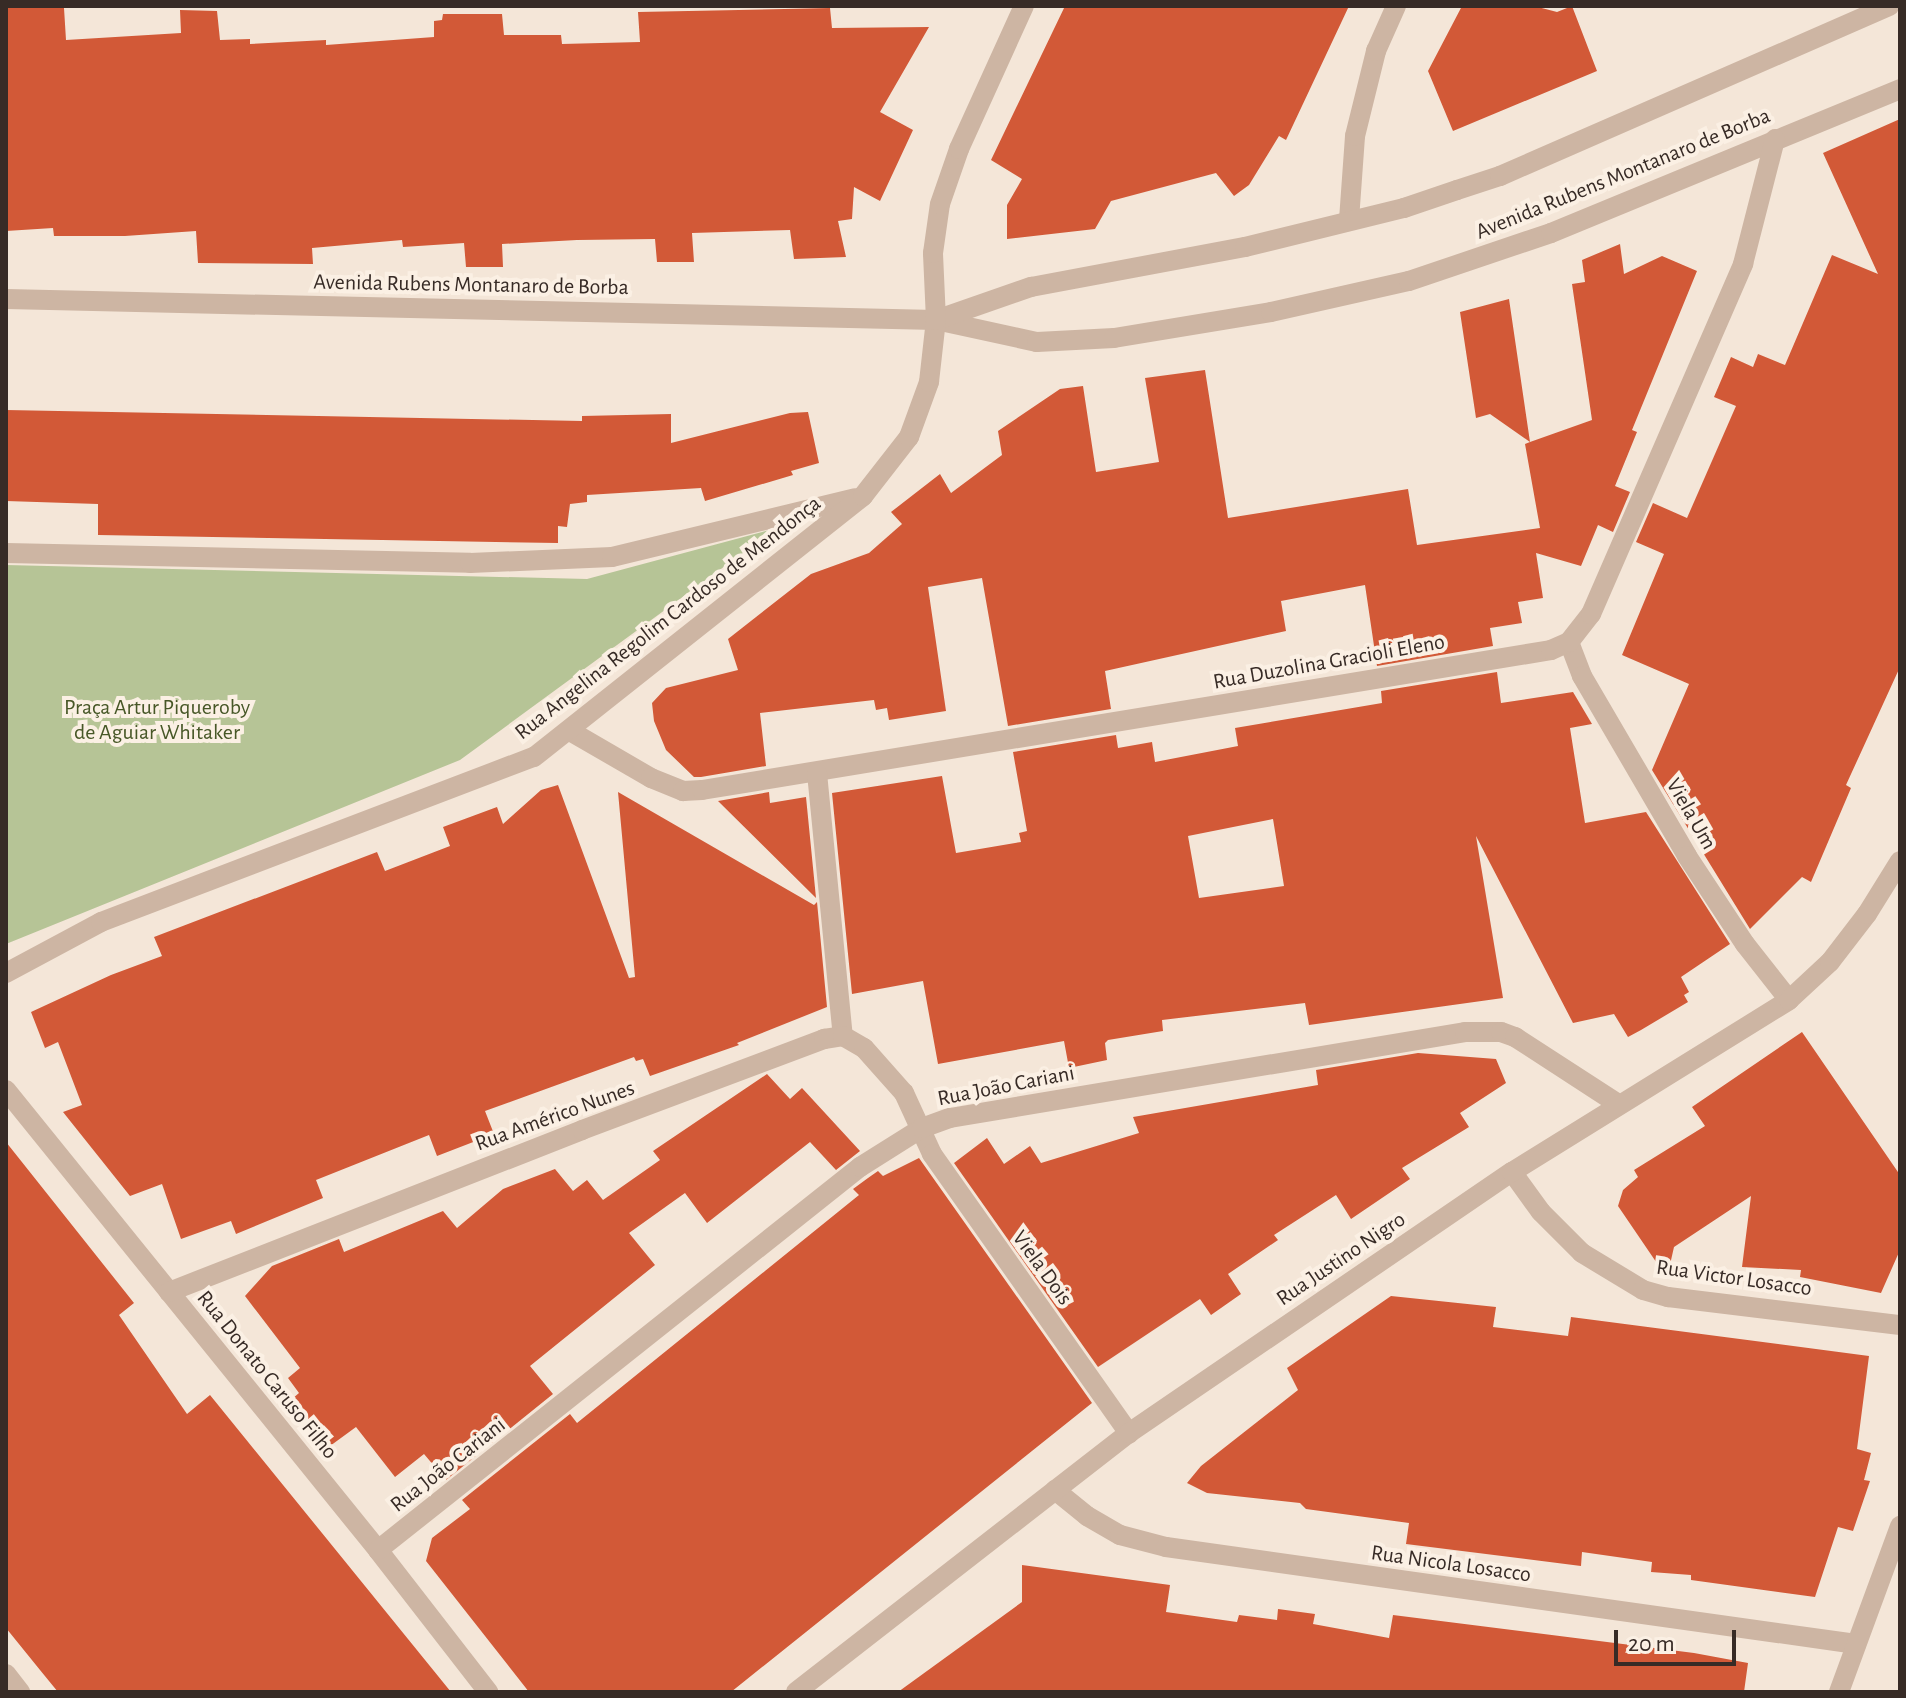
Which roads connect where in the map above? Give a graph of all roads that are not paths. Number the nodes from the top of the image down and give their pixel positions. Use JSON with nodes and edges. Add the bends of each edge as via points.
{"nodes":[{"id":1,"x":1024,"y":6,"type":"edge"},
{"id":2,"x":1396,"y":6,"type":"edge"},
{"id":3,"x":1889,"y":6,"type":"edge"},
{"id":4,"x":1900,"y":89,"type":"edge"},
{"id":5,"x":1775,"y":139,"type":"junction"},
{"id":6,"x":1349,"y":220,"type":"junction"},
{"id":7,"x":6,"y":299,"type":"edge"},
{"id":8,"x":936,"y":320,"type":"junction"},
{"id":9,"x":863,"y":496,"type":"junction"},
{"id":10,"x":6,"y":553,"type":"edge"},
{"id":11,"x":1569,"y":642,"type":"junction"},
{"id":12,"x":570,"y":731,"type":"junction"},
{"id":13,"x":817,"y":773,"type":"junction"},
{"id":14,"x":1900,"y":861,"type":"edge"},
{"id":15,"x":6,"y":973,"type":"edge"},
{"id":16,"x":1789,"y":1000,"type":"junction"},
{"id":17,"x":843,"y":1036,"type":"junction"},
{"id":18,"x":6,"y":1090,"type":"edge"},
{"id":19,"x":1618,"y":1104,"type":"junction"},
{"id":20,"x":922,"y":1128,"type":"junction"},
{"id":21,"x":1512,"y":1172,"type":"junction"},
{"id":22,"x":169,"y":1292,"type":"junction"},
{"id":23,"x":1900,"y":1325,"type":"edge"},
{"id":24,"x":1129,"y":1433,"type":"junction"},
{"id":25,"x":1055,"y":1490,"type":"junction"},
{"id":26,"x":1900,"y":1526,"type":"edge"},
{"id":27,"x":378,"y":1550,"type":"junction"},
{"id":28,"x":1856,"y":1644,"type":"junction"},
{"id":29,"x":6,"y":1674,"type":"edge"},
{"id":30,"x":20,"y":1692,"type":"edge"},
{"id":31,"x":488,"y":1692,"type":"edge"},
{"id":32,"x":796,"y":1692,"type":"edge"},
{"id":33,"x":1839,"y":1692,"type":"edge"}],
"edges":[{"from":1,"to":8,"type":"street","name":"Rua Angelina Regolim Cardoso de Mendonça","via":[[940,204],[933,253]]},
{"from":2,"to":6,"type":"street","via":[[1376,51],[1355,136]]},
{"from":3,"to":6,"type":"street","name":"Avenida Rubens Montanaro de Borba","via":[[1500,176]]},
{"from":4,"to":5,"type":"street","name":"Avenida Rubens Montanaro de Borba"},
{"from":5,"to":8,"type":"street","name":"Avenida Rubens Montanaro de Borba","via":[[1551,233],[1409,281],[1271,312],[1114,338],[1037,342]]},
{"from":5,"to":11,"type":"street","via":[[1743,264],[1591,614]]},
{"from":6,"to":8,"type":"street","name":"Avenida Rubens Montanaro de Borba","via":[[1245,247],[1031,287]]},
{"from":7,"to":8,"type":"street","name":"Avenida Rubens Montanaro de Borba"},
{"from":8,"to":9,"type":"street","name":"Rua Angelina Regolim Cardoso de Mendonça","via":[[929,382],[909,437]]},
{"from":9,"to":10,"type":"street","via":[[612,557],[470,563]]},
{"from":9,"to":12,"type":"street","name":"Rua Angelina Regolim Cardoso de Mendonça"},
{"from":11,"to":13,"type":"street","name":"Rua Duzolina Gracioli Eleno","via":[[1551,650]]},
{"from":11,"to":16,"type":"street","name":"Viela Um","via":[[1582,676],[1687,856]]},
{"from":12,"to":13,"type":"street","name":"Rua Duzolina Gracioli Eleno","via":[[683,791]]},
{"from":12,"to":15,"type":"street","name":"Rua Angelina Regolim Cardoso de Mendonça","via":[[534,757],[500,772],[101,922]]},
{"from":13,"to":17,"type":"street"},
{"from":14,"to":16,"type":"street","name":"Rua Justino Nigro","via":[[1830,962]]},
{"from":16,"to":19,"type":"street","name":"Rua Justino Nigro"},
{"from":17,"to":20,"type":"street","via":[[881,1065],[904,1093]]},
{"from":17,"to":22,"type":"street","name":"Rua Américo Nunes","via":[[582,1130]]},
{"from":18,"to":22,"type":"street","name":"Rua Donato Caruso Filho"},
{"from":19,"to":20,"type":"street","name":"Rua João Cariani","via":[[1515,1037],[1465,1032],[950,1118]]},
{"from":19,"to":21,"type":"street","name":"Rua Justino Nigro"},
{"from":20,"to":24,"type":"street","name":"Viela Dois","via":[[932,1154]]},
{"from":20,"to":27,"type":"street","name":"Rua João Cariani","via":[[860,1167]]},
{"from":21,"to":23,"type":"street","name":"Rua Victor Losacco","via":[[1541,1212],[1582,1253],[1643,1290]]},
{"from":21,"to":24,"type":"street","name":"Rua Justino Nigro"},
{"from":22,"to":27,"type":"street","name":"Rua Donato Caruso Filho"},
{"from":24,"to":25,"type":"street","name":"Rua Justino Nigro"},
{"from":25,"to":28,"type":"street","name":"Rua Nicola Losacco","via":[[1120,1535],[1166,1547]]},
{"from":25,"to":32,"type":"street","name":"Rua Justino Nigro"},
{"from":26,"to":28,"type":"street"},
{"from":27,"to":31,"type":"street","name":"Rua Donato Caruso Filho"},
{"from":28,"to":33,"type":"street"},
{"from":29,"to":30,"type":"street"}]}
